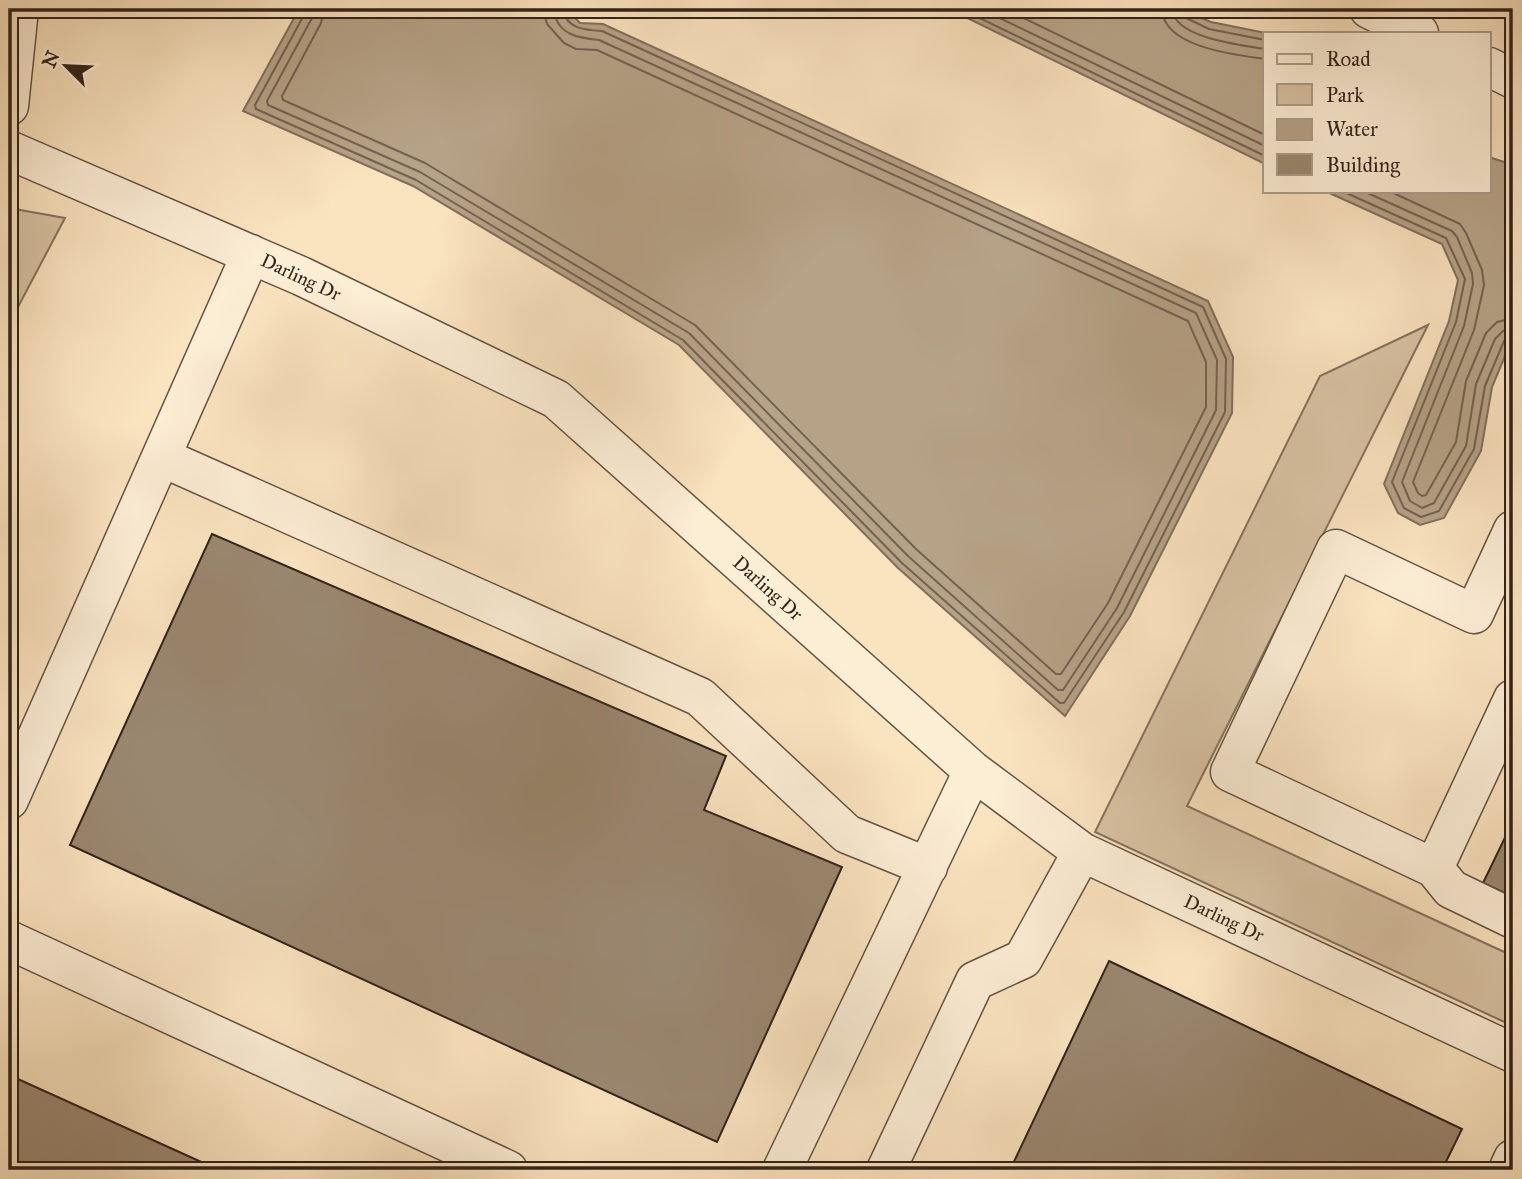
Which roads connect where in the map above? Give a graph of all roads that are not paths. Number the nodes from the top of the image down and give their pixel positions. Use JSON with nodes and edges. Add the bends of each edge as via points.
{"nodes":[{"id":1,"x":19,"y":9,"type":"edge"},
{"id":2,"x":1369,"y":9,"type":"edge"},
{"id":3,"x":1417,"y":32,"type":"edge"},
{"id":4,"x":1490,"y":68,"type":"edge"},
{"id":5,"x":1513,"y":79,"type":"edge"},
{"id":6,"x":9,"y":106,"type":"edge"},
{"id":7,"x":9,"y":150,"type":"edge"},
{"id":8,"x":251,"y":254,"type":"junction"},
{"id":9,"x":161,"y":457,"type":"junction"},
{"id":10,"x":1509,"y":548,"type":"edge"},
{"id":11,"x":1513,"y":699,"type":"edge"},
{"id":12,"x":973,"y":771,"type":"junction"},
{"id":13,"x":9,"y":800,"type":"edge"},
{"id":14,"x":1082,"y":852,"type":"junction"},
{"id":15,"x":928,"y":867,"type":"junction"},
{"id":16,"x":1434,"y":868,"type":"junction"},
{"id":17,"x":1513,"y":919,"type":"edge"},
{"id":18,"x":9,"y":940,"type":"edge"},
{"id":19,"x":1513,"y":1053,"type":"edge"},
{"id":20,"x":1513,"y":1159,"type":"edge"},
{"id":21,"x":508,"y":1170,"type":"edge"},
{"id":22,"x":782,"y":1170,"type":"edge"},
{"id":23,"x":886,"y":1170,"type":"edge"},
{"id":24,"x":1508,"y":1170,"type":"edge"}],
"edges":[{"from":1,"to":6,"type":"street"},
{"from":2,"to":3,"type":"street"},
{"from":4,"to":5,"type":"street"},
{"from":7,"to":8,"type":"street","name":"Darling Dr"},
{"from":8,"to":9,"type":"street"},
{"from":8,"to":12,"type":"street","name":"Darling Dr","via":[[556,399]]},
{"from":9,"to":13,"type":"street"},
{"from":9,"to":15,"type":"street","via":[[700,697],[847,834]]},
{"from":10,"to":16,"type":"street","via":[[1474,614],[1336,549],[1230,772]]},
{"from":11,"to":16,"type":"street"},
{"from":12,"to":14,"type":"street","name":"Darling Dr"},
{"from":12,"to":15,"type":"street"},
{"from":14,"to":19,"type":"street","name":"Darling Dr"},
{"from":14,"to":23,"type":"street","via":[[1023,960],[975,981]]},
{"from":15,"to":22,"type":"street"},
{"from":16,"to":17,"type":"street","via":[[1451,889]]},
{"from":18,"to":21,"type":"street"},
{"from":20,"to":24,"type":"street"}]}
